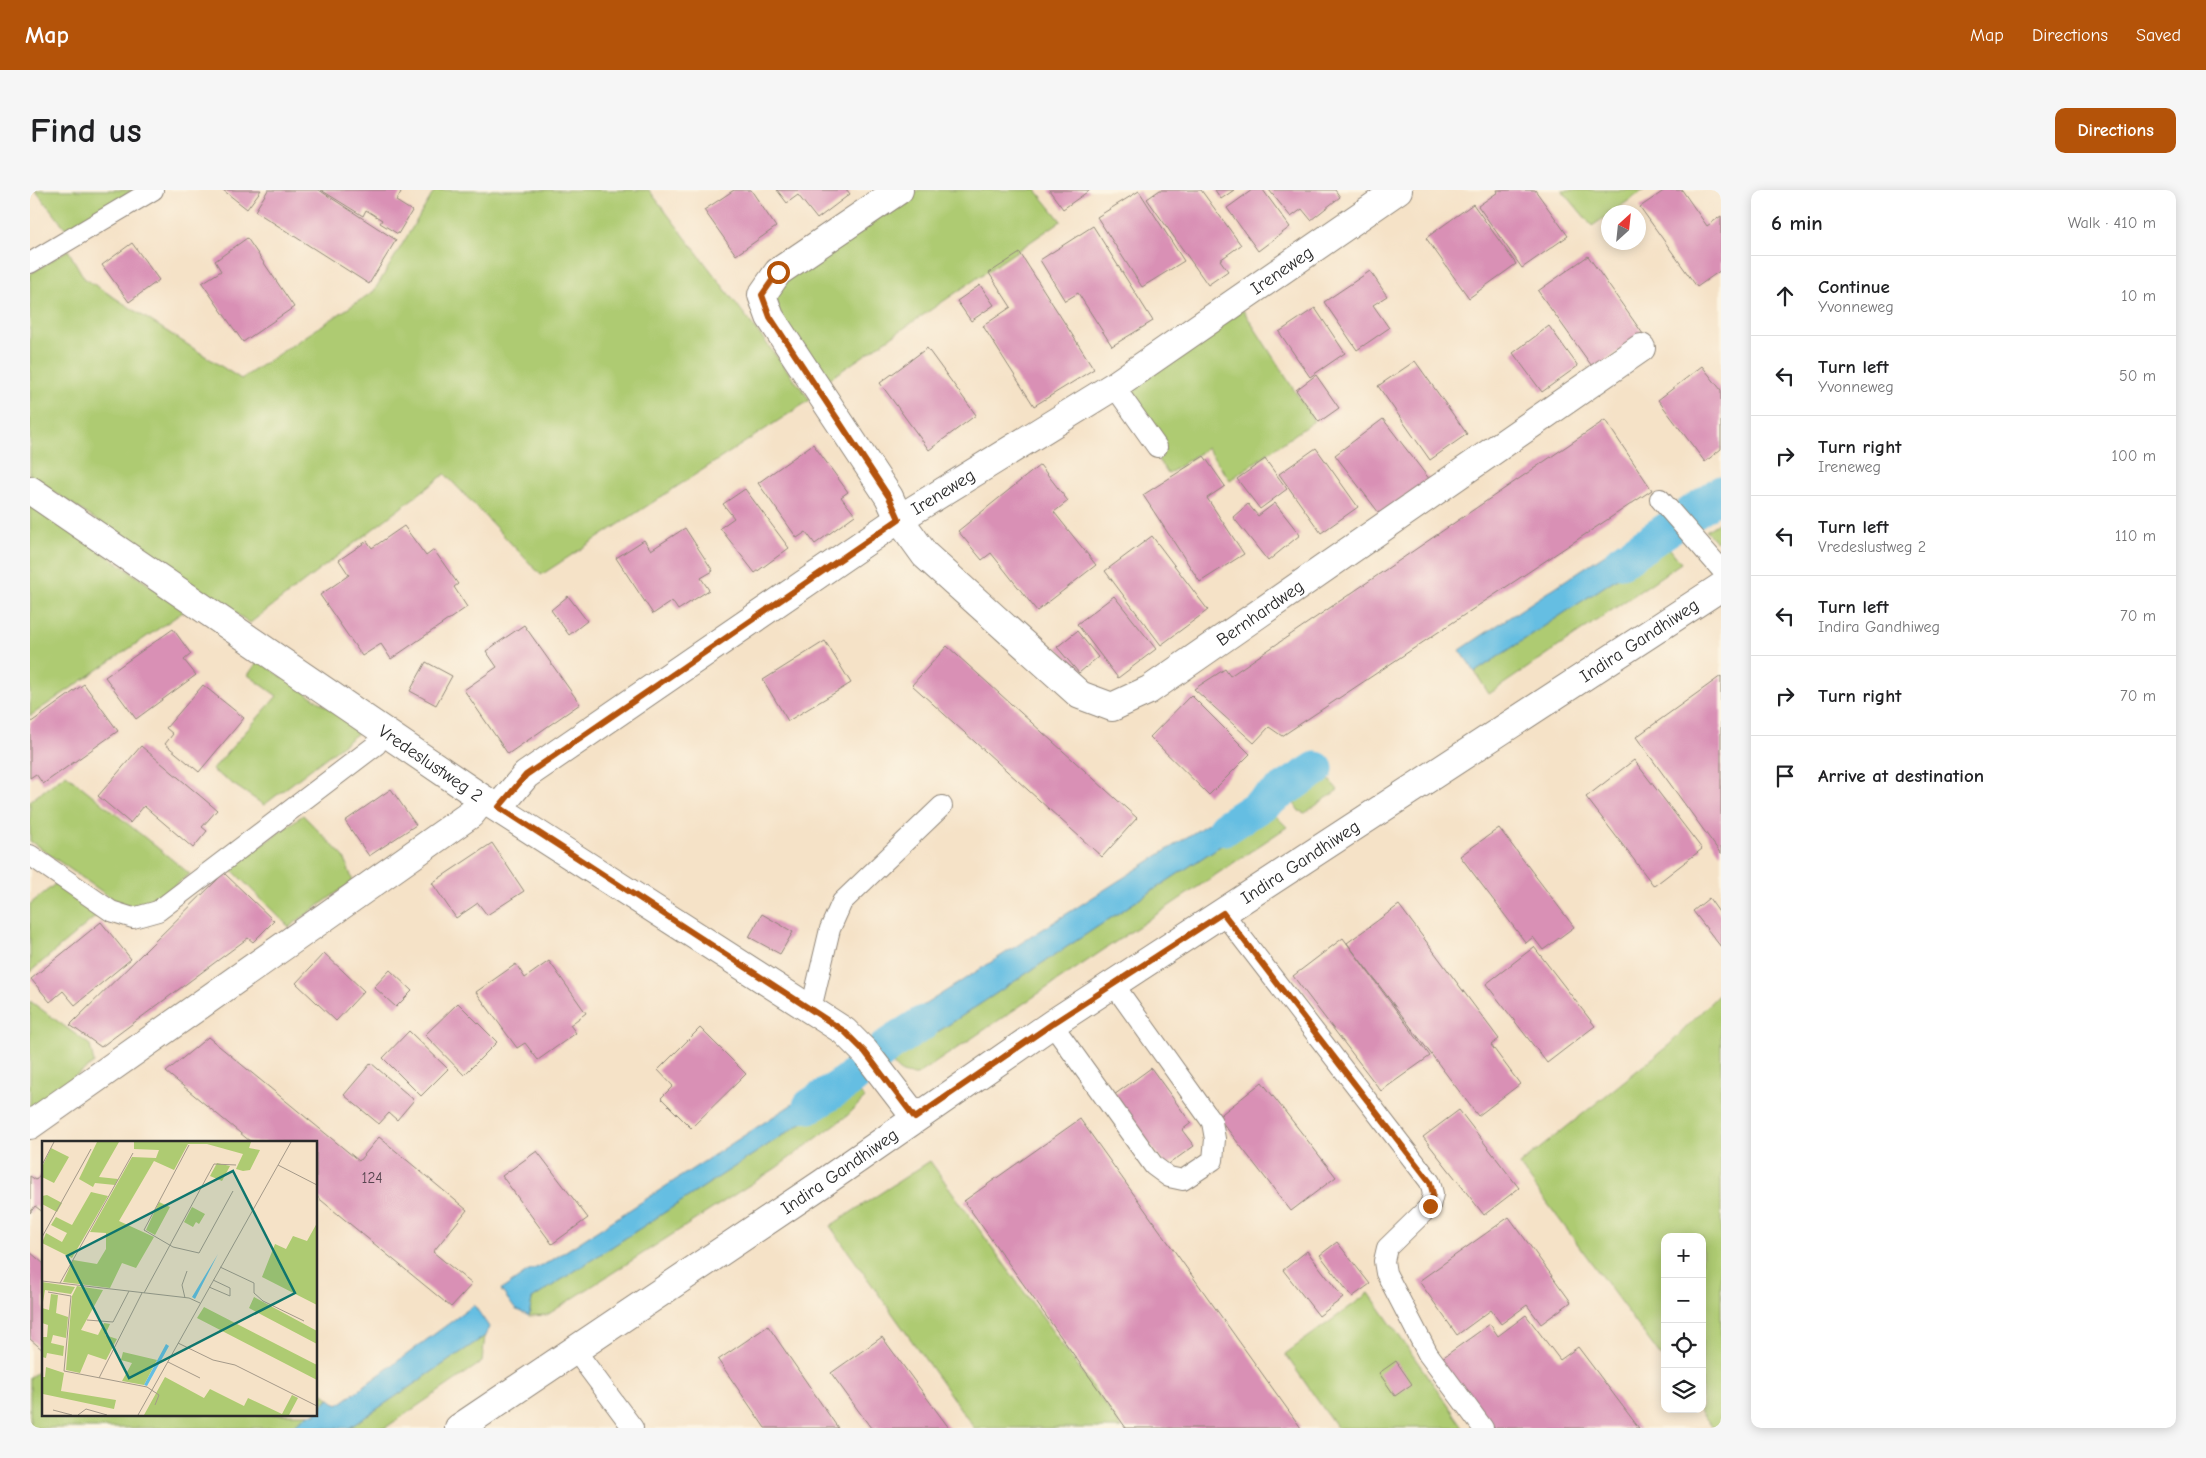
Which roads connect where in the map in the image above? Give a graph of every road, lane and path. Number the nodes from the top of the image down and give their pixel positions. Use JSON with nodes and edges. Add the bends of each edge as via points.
{"nodes":[{"id":1,"x":152,"y":190,"type":"edge"},
{"id":2,"x":899,"y":190,"type":"edge"},
{"id":3,"x":1398,"y":190,"type":"edge"},
{"id":4,"x":30,"y":263,"type":"edge"},
{"id":5,"x":1641,"y":348,"type":"dead end"},
{"id":6,"x":1114,"y":386,"type":"junction"},
{"id":7,"x":1157,"y":447,"type":"dead end"},
{"id":8,"x":30,"y":490,"type":"edge"},
{"id":9,"x":1660,"y":499,"type":"dead end"},
{"id":10,"x":899,"y":519,"type":"junction"},
{"id":11,"x":1721,"y":569,"type":"edge"},
{"id":12,"x":1721,"y":587,"type":"edge"},
{"id":13,"x":385,"y":731,"type":"junction"},
{"id":14,"x":491,"y":803,"type":"junction"},
{"id":15,"x":942,"y":806,"type":"dead end"},
{"id":16,"x":30,"y":855,"type":"edge"},
{"id":17,"x":1223,"y":913,"type":"junction"},
{"id":18,"x":1114,"y":985,"type":"junction"},
{"id":19,"x":811,"y":1009,"type":"junction"},
{"id":20,"x":1052,"y":1024,"type":"junction"},
{"id":21,"x":915,"y":1118,"type":"junction"},
{"id":22,"x":30,"y":1124,"type":"edge"},
{"id":23,"x":574,"y":1350,"type":"junction"},
{"id":24,"x":459,"y":1428,"type":"edge"},
{"id":25,"x":633,"y":1428,"type":"edge"},
{"id":26,"x":1483,"y":1428,"type":"edge"}],
"edges":[{"from":1,"to":4,"type":"lane"},
{"from":2,"to":10,"type":"street","name":"Bernhardweg","via":[[778,272],[762,295],[770,317],[889,497]]},
{"from":3,"to":6,"type":"street","name":"Ireneweg"},
{"from":5,"to":10,"type":"street","name":"Bernhardweg","via":[[1149,690],[1112,707],[1080,695],[924,555]]},
{"from":6,"to":7,"type":"lane"},
{"from":6,"to":10,"type":"street","name":"Ireneweg"},
{"from":8,"to":13,"type":"street","name":"Vredeslustweg 2"},
{"from":9,"to":11,"type":"lane"},
{"from":10,"to":14,"type":"street","name":"Ireneweg","via":[[526,775]]},
{"from":12,"to":17,"type":"street","name":"Indira Gandhiweg"},
{"from":13,"to":14,"type":"street","name":"Vredeslustweg 2"},
{"from":13,"to":16,"type":"lane","via":[[376,745],[158,911],[133,918],[111,911]]},
{"from":14,"to":19,"type":"street","name":"Vredeslustweg 2"},
{"from":14,"to":22,"type":"street","name":"Ireneweg"},
{"from":15,"to":19,"type":"lane","via":[[842,902],[830,929]]},
{"from":17,"to":18,"type":"street","name":"Indira Gandhiweg"},
{"from":17,"to":26,"type":"lane","via":[[1430,1182],[1433,1194],[1430,1206],[1388,1248],[1384,1260],[1386,1273],[1428,1354]]},
{"from":18,"to":20,"type":"street","name":"Indira Gandhiweg"},
{"from":18,"to":20,"type":"lane","via":[[1212,1122],[1215,1139],[1212,1160],[1183,1180],[1169,1177],[1154,1166]]},
{"from":19,"to":21,"type":"street","name":"Vredeslustweg 2","via":[[844,1031],[865,1052]]},
{"from":20,"to":21,"type":"street","name":"Indira Gandhiweg"},
{"from":21,"to":23,"type":"street","name":"Indira Gandhiweg"},
{"from":23,"to":24,"type":"street","name":"Indira Gandhiweg"},
{"from":23,"to":25,"type":"lane"}]}
